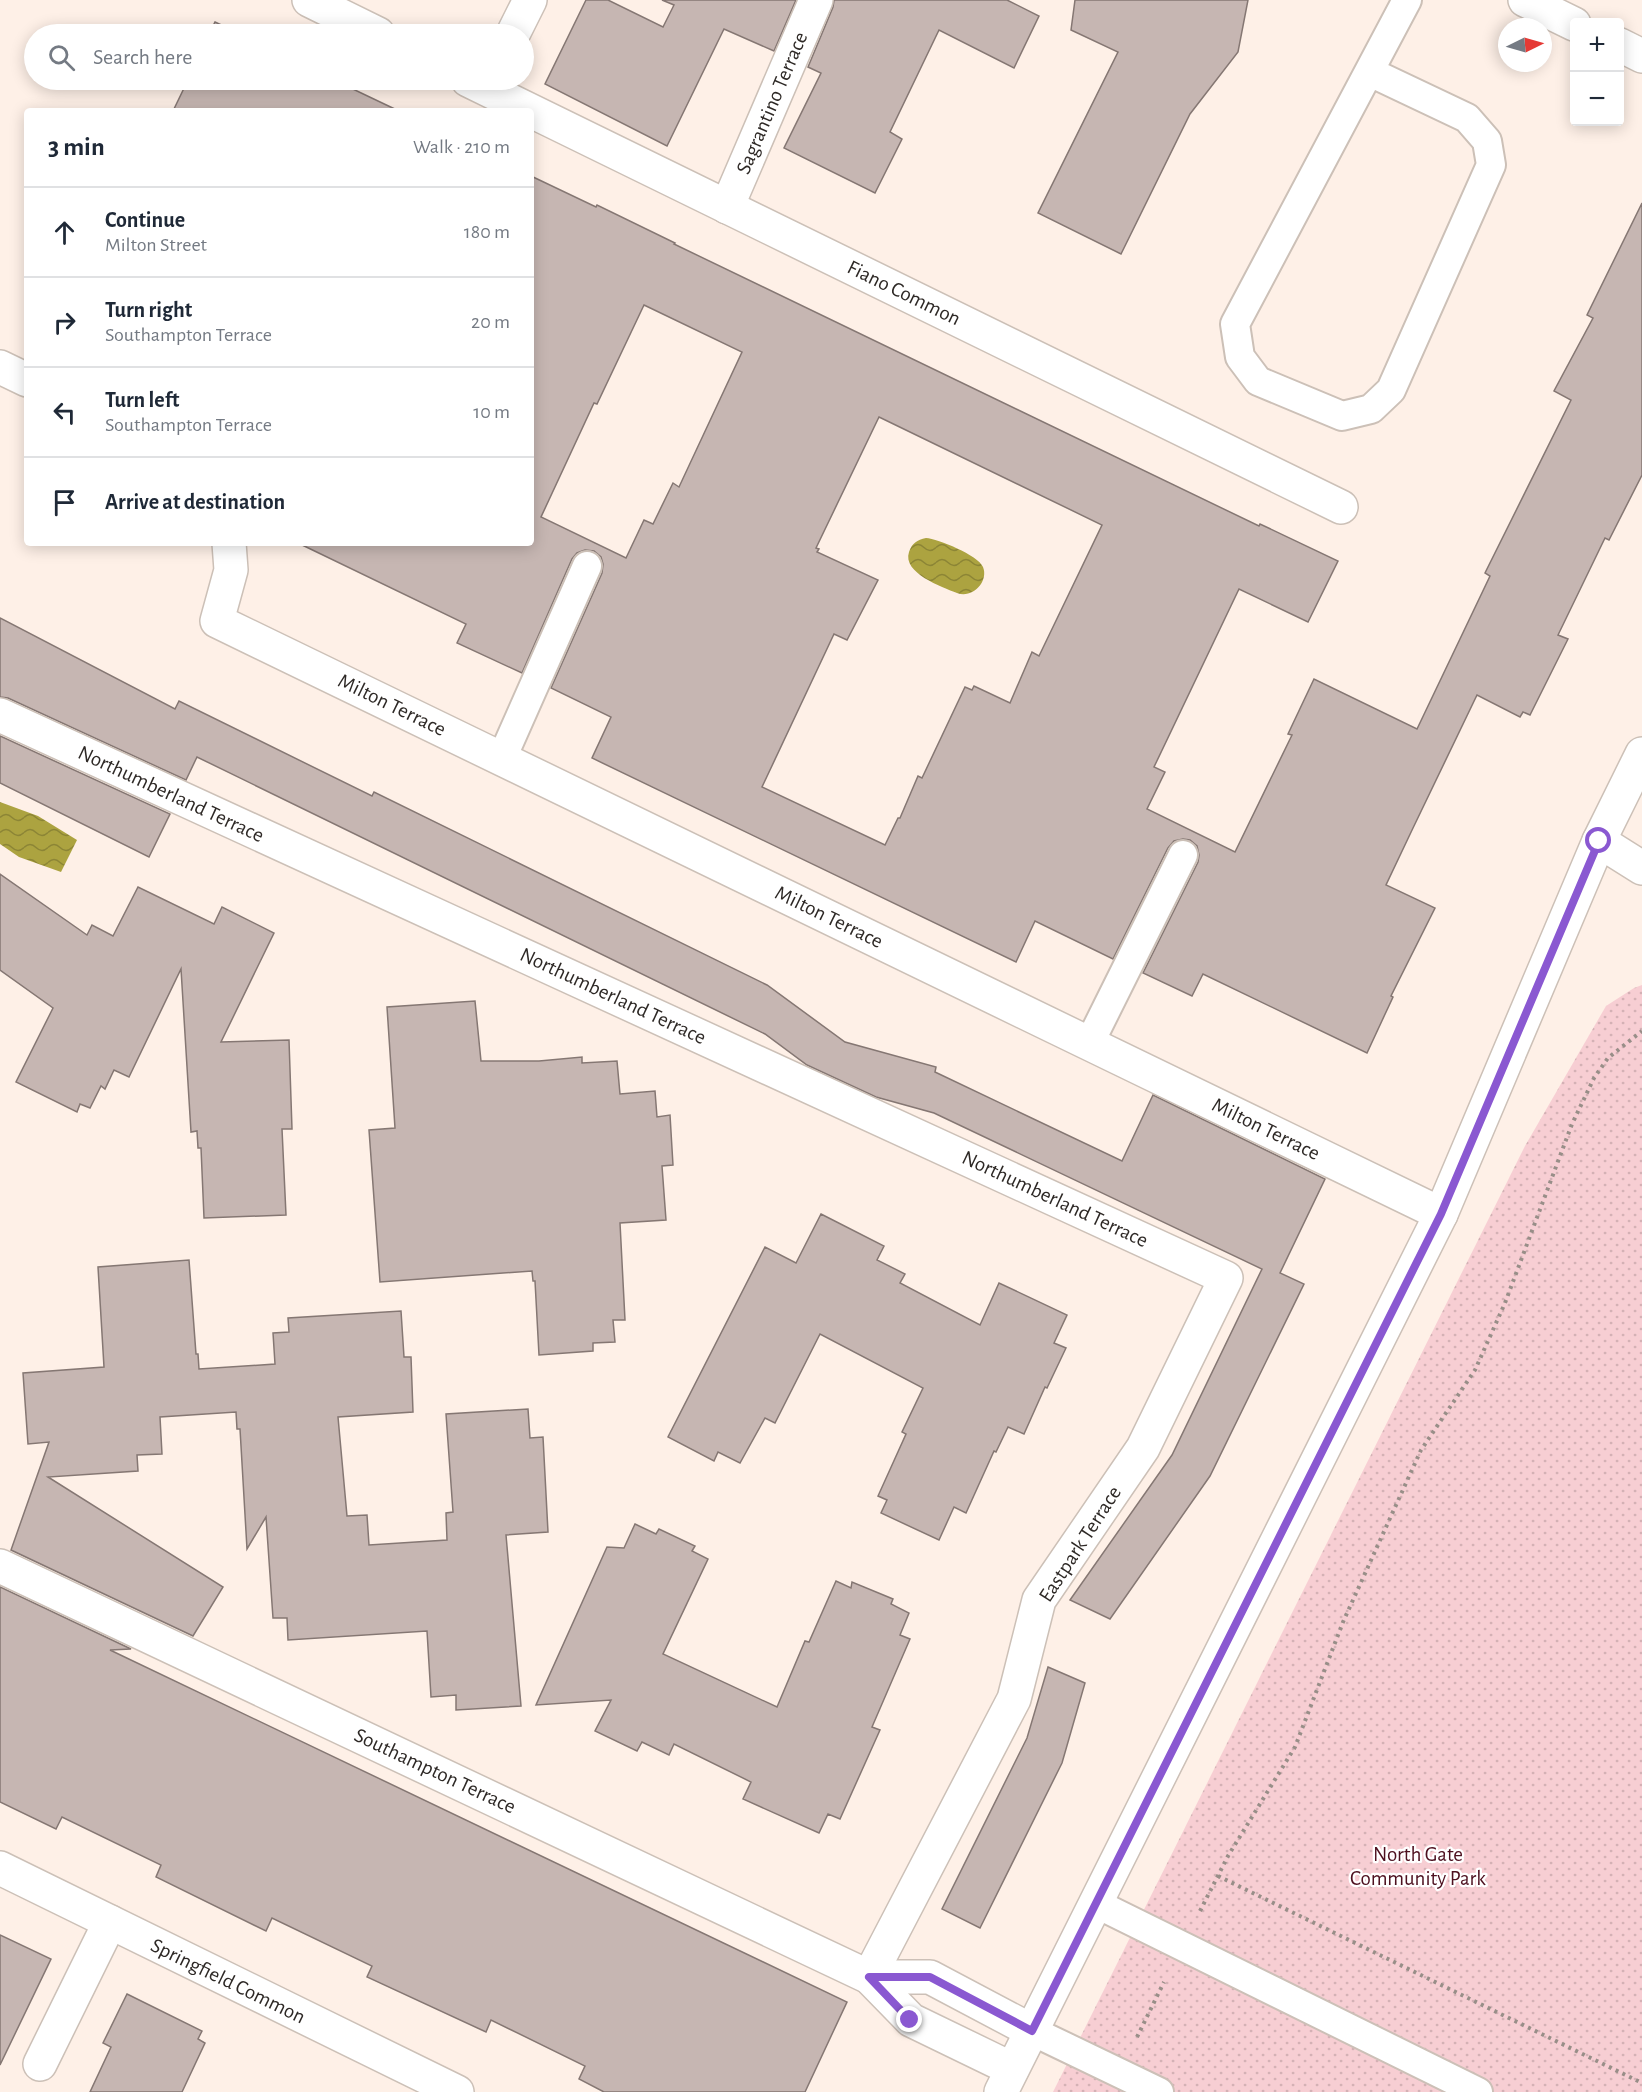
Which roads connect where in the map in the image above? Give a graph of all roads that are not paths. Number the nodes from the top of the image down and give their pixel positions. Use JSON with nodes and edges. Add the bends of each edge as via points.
{"nodes":[{"id":1,"x":309,"y":0,"type":"edge"},
{"id":2,"x":530,"y":0,"type":"edge"},
{"id":3,"x":816,"y":0,"type":"edge"},
{"id":4,"x":1407,"y":0,"type":"edge"},
{"id":5,"x":1525,"y":0,"type":"edge"},
{"id":6,"x":1570,"y":22,"type":"edge"},
{"id":7,"x":358,"y":24,"type":"edge"},
{"id":8,"x":518,"y":24,"type":"edge"},
{"id":9,"x":1624,"y":47,"type":"edge"},
{"id":10,"x":1642,"y":56,"type":"edge"},
{"id":11,"x":1370,"y":72,"type":"junction"},
{"id":12,"x":496,"y":90,"type":"edge"},
{"id":13,"x":531,"y":108,"type":"edge"},
{"id":14,"x":534,"y":109,"type":"edge"},
{"id":15,"x":727,"y":207,"type":"junction"},
{"id":16,"x":0,"y":367,"type":"edge"},
{"id":17,"x":24,"y":379,"type":"edge"},
{"id":18,"x":1341,"y":507,"type":"dead end"},
{"id":19,"x":229,"y":546,"type":"edge"},
{"id":20,"x":587,"y":566,"type":"dead end"},
{"id":21,"x":0,"y":715,"type":"edge"},
{"id":22,"x":1642,"y":754,"type":"edge"},
{"id":23,"x":502,"y":758,"type":"junction"},
{"id":24,"x":1599,"y":841,"type":"junction"},
{"id":25,"x":1183,"y":855,"type":"dead end"},
{"id":26,"x":1642,"y":868,"type":"edge"},
{"id":27,"x":1089,"y":1044,"type":"junction"},
{"id":28,"x":1441,"y":1214,"type":"junction"},
{"id":29,"x":1226,"y":1278,"type":"joint"},
{"id":30,"x":0,"y":1566,"type":"edge"},
{"id":31,"x":0,"y":1868,"type":"edge"},
{"id":32,"x":1095,"y":1903,"type":"junction"},
{"id":33,"x":110,"y":1922,"type":"junction"},
{"id":34,"x":869,"y":1977,"type":"junction"},
{"id":35,"x":1032,"y":2031,"type":"junction"},
{"id":36,"x":40,"y":2064,"type":"dead end"},
{"id":37,"x":1006,"y":2080,"type":"edge"},
{"id":38,"x":416,"y":2084,"type":"edge"},
{"id":39,"x":457,"y":2092,"type":"edge"},
{"id":40,"x":1159,"y":2092,"type":"edge"},
{"id":41,"x":1478,"y":2092,"type":"edge"}],
"edges":[{"from":1,"to":7,"type":"street"},
{"from":2,"to":8,"type":"street"},
{"from":3,"to":15,"type":"street","name":"Sagrantino Terrace"},
{"from":4,"to":11,"type":"lane"},
{"from":5,"to":6,"type":"street"},
{"from":9,"to":10,"type":"street"},
{"from":11,"to":11,"type":"lane","via":[[1235,324],[1240,357],[1258,381],[1342,416],[1371,410],[1391,390],[1491,165],[1487,141],[1467,118]]},
{"from":12,"to":13,"type":"street","name":"Fiano Common"},
{"from":14,"to":15,"type":"street","name":"Fiano Common"},
{"from":15,"to":18,"type":"street","name":"Fiano Common"},
{"from":16,"to":17,"type":"street"},
{"from":19,"to":23,"type":"street","name":"Milton Terrace","via":[[231,570],[217,621]]},
{"from":20,"to":23,"type":"lane"},
{"from":21,"to":29,"type":"street","name":"Northumberland Terrace"},
{"from":22,"to":24,"type":"street"},
{"from":23,"to":27,"type":"street","name":"Milton Terrace"},
{"from":24,"to":26,"type":"street"},
{"from":24,"to":28,"type":"street"},
{"from":25,"to":27,"type":"lane"},
{"from":27,"to":28,"type":"street","name":"Milton Terrace"},
{"from":28,"to":32,"type":"street"},
{"from":29,"to":34,"type":"street","name":"Eastpark Terrace","via":[[1143,1448],[1039,1600],[1014,1699]]},
{"from":30,"to":34,"type":"street","name":"Southampton Terrace"},
{"from":31,"to":33,"type":"street","name":"Springfield Common"},
{"from":32,"to":35,"type":"street"},
{"from":32,"to":41,"type":"lane"},
{"from":33,"to":36,"type":"street"},
{"from":33,"to":38,"type":"street","name":"Springfield Common"},
{"from":34,"to":35,"type":"street","name":"Southampton Terrace","via":[[930,1977]]},
{"from":34,"to":37,"type":"street","name":"Southampton Terrace","via":[[910,2020]]},
{"from":35,"to":37,"type":"street"},
{"from":35,"to":40,"type":"lane"},
{"from":38,"to":39,"type":"street","name":"Springfield Common"}]}
